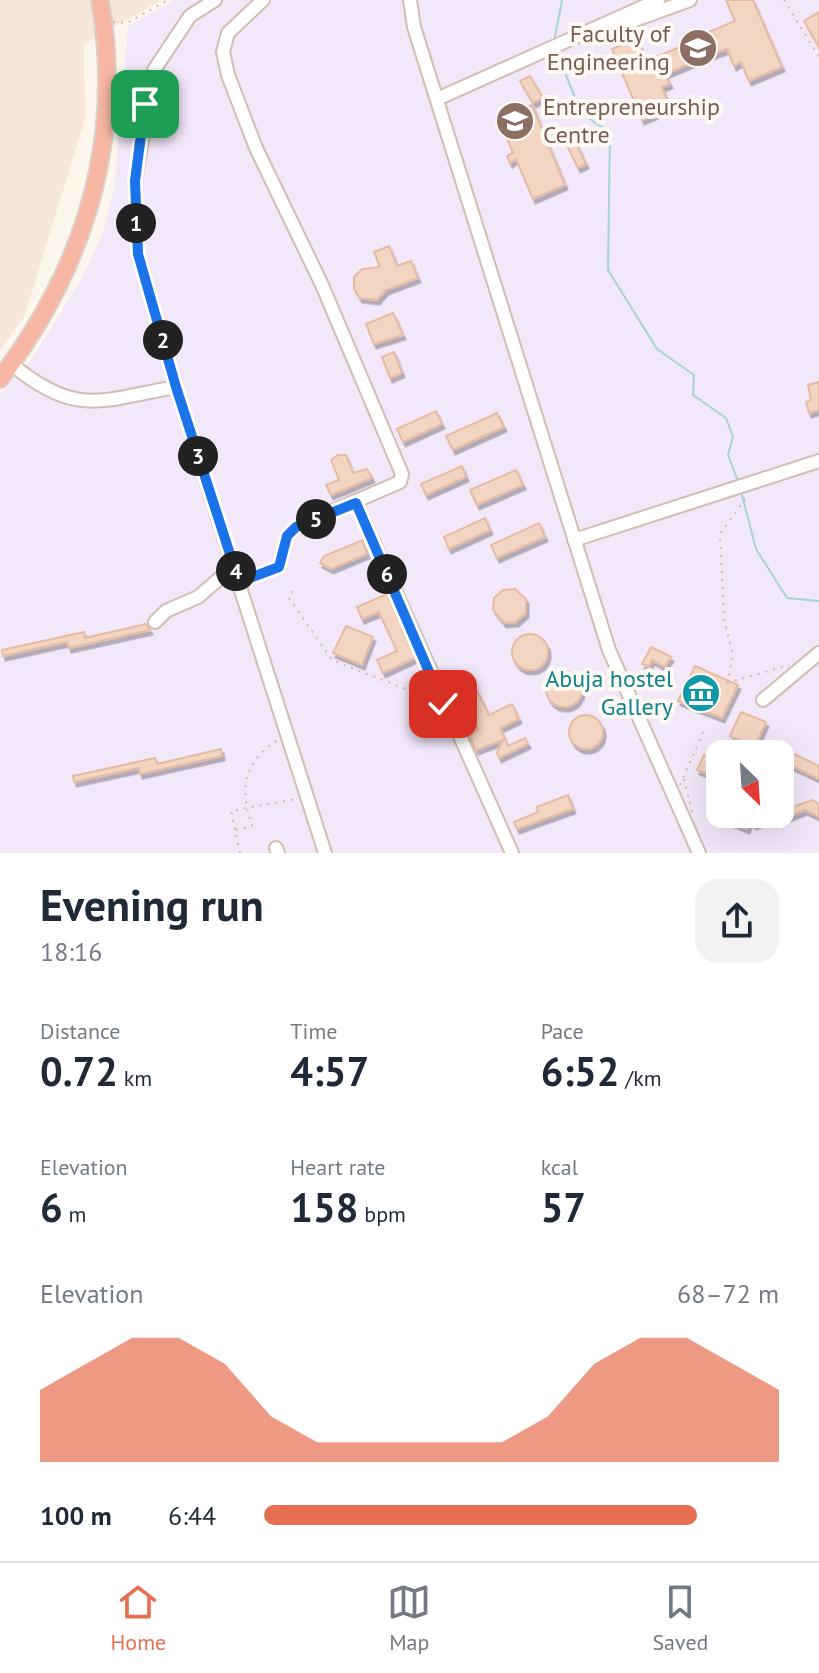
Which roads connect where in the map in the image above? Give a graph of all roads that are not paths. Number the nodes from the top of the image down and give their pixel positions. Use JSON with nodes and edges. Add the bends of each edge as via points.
{"nodes":[{"id":1,"x":100,"y":0,"type":"edge"},
{"id":2,"x":215,"y":0,"type":"edge"},
{"id":3,"x":263,"y":0,"type":"edge"},
{"id":4,"x":410,"y":0,"type":"edge"},
{"id":5,"x":658,"y":0,"type":"edge"},
{"id":6,"x":683,"y":1,"type":"edge"},
{"id":7,"x":569,"y":41,"type":"junction"},
{"id":8,"x":437,"y":99,"type":"junction"},
{"id":9,"x":11,"y":364,"type":"junction"},
{"id":10,"x":0,"y":379,"type":"edge"},
{"id":11,"x":176,"y":387,"type":"junction"},
{"id":12,"x":819,"y":461,"type":"edge"},
{"id":13,"x":356,"y":503,"type":"junction"},
{"id":14,"x":574,"y":540,"type":"junction"},
{"id":15,"x":234,"y":566,"type":"junction"},
{"id":16,"x":239,"y":582,"type":"junction"},
{"id":17,"x":155,"y":622,"type":"dead end"},
{"id":18,"x":814,"y":657,"type":"edge"},
{"id":19,"x":763,"y":700,"type":"dead end"},
{"id":20,"x":325,"y":853,"type":"edge"},
{"id":21,"x":512,"y":853,"type":"edge"},
{"id":22,"x":699,"y":853,"type":"edge"}],
"edges":[{"from":1,"to":9,"type":"highway","via":[[107,96],[95,187],[68,270]]},
{"from":2,"to":11,"type":"lane","via":[[190,16],[154,70],[135,181],[138,254]]},
{"from":3,"to":13,"type":"lane","via":[[228,33],[223,52],[228,75],[402,474],[400,482]]},
{"from":4,"to":8,"type":"lane"},
{"from":5,"to":7,"type":"lane"},
{"from":6,"to":7,"type":"lane","via":[[617,29]]},
{"from":7,"to":8,"type":"lane"},
{"from":8,"to":14,"type":"lane"},
{"from":9,"to":10,"type":"highway"},
{"from":9,"to":11,"type":"lane","via":[[33,382],[81,403]]},
{"from":11,"to":15,"type":"lane"},
{"from":12,"to":14,"type":"lane"},
{"from":13,"to":16,"type":"lane","via":[[296,527],[287,536],[279,567]]},
{"from":13,"to":21,"type":"lane"},
{"from":14,"to":22,"type":"lane","via":[[609,650]]},
{"from":15,"to":16,"type":"lane"},
{"from":15,"to":17,"type":"lane","via":[[198,597]]},
{"from":16,"to":20,"type":"lane"},
{"from":18,"to":19,"type":"lane"}]}
